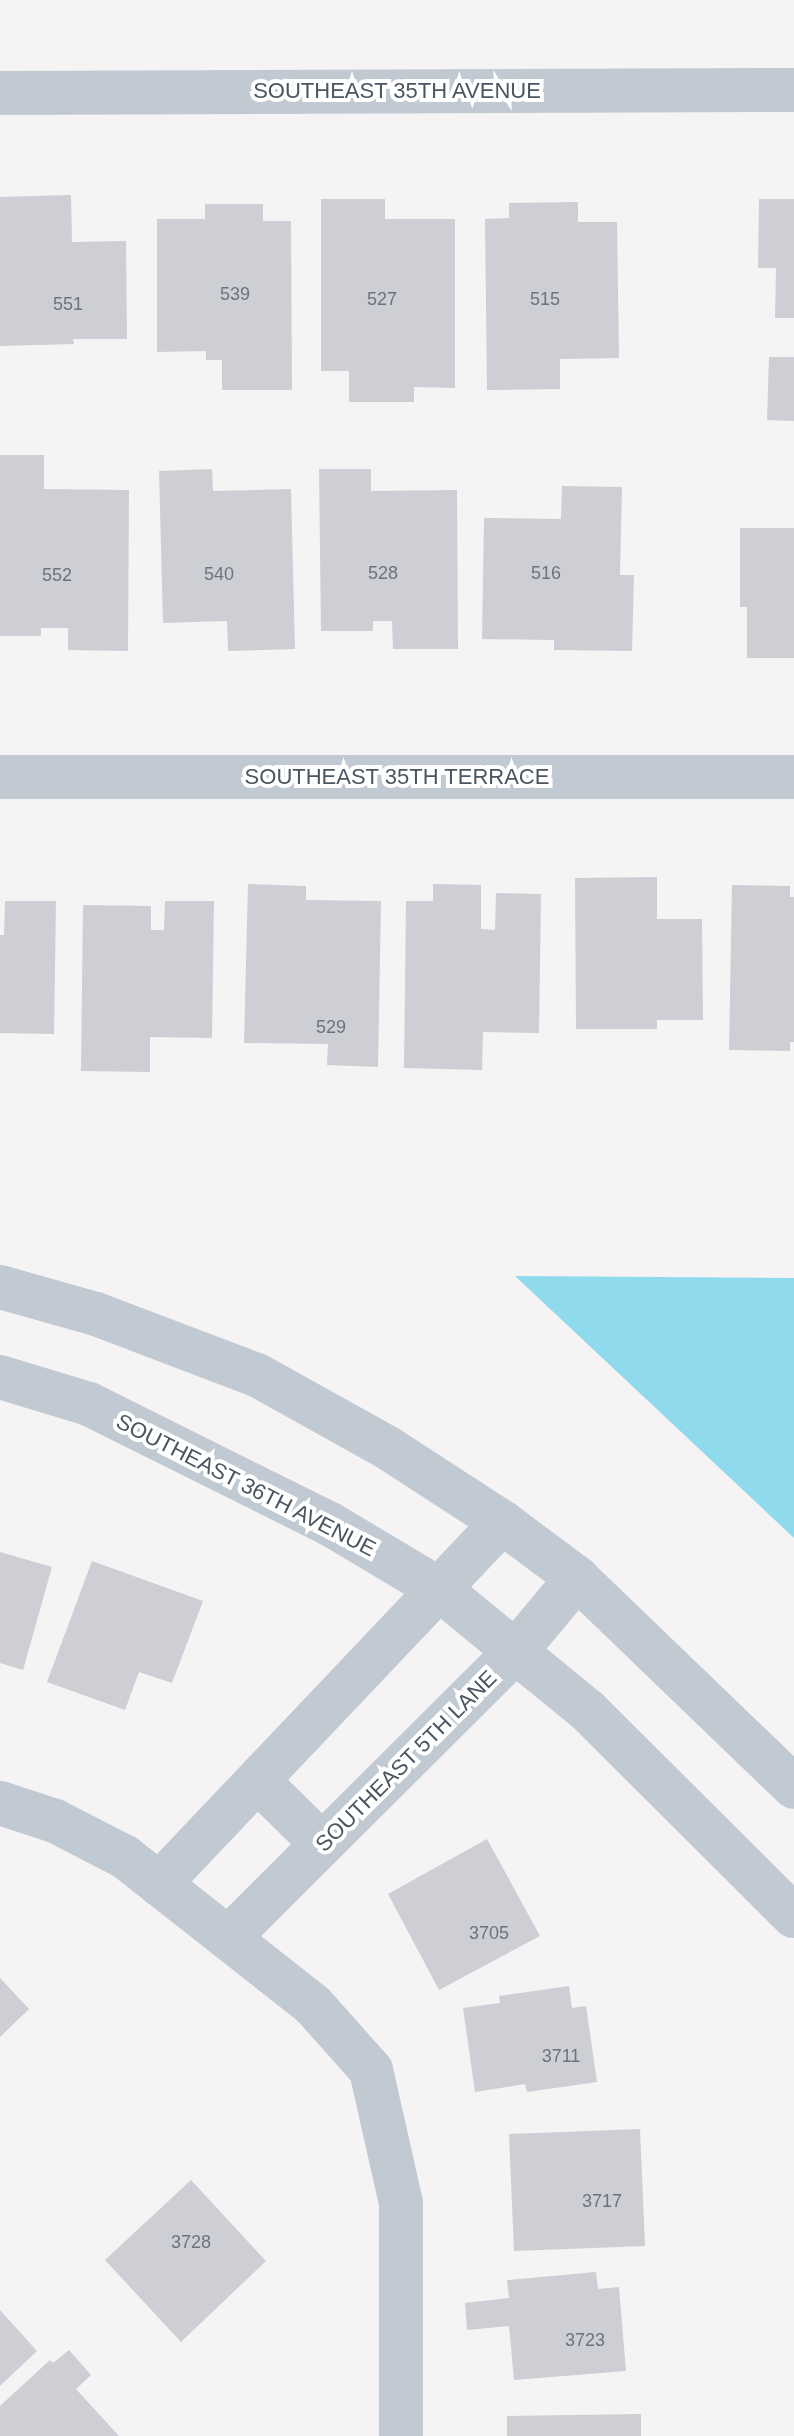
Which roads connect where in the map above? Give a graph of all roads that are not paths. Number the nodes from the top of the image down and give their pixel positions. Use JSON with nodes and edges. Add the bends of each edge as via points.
{"nodes":[{"id":1,"x":794,"y":90,"type":"edge"},
{"id":2,"x":0,"y":93,"type":"edge"},
{"id":3,"x":0,"y":777,"type":"edge"},
{"id":4,"x":794,"y":777,"type":"edge"},
{"id":5,"x":0,"y":1287,"type":"edge"},
{"id":6,"x":0,"y":1377,"type":"edge"},
{"id":7,"x":502,"y":1522,"type":"junction"},
{"id":8,"x":577,"y":1578,"type":"junction"},
{"id":9,"x":439,"y":1589,"type":"junction"},
{"id":10,"x":517,"y":1650,"type":"junction"},
{"id":11,"x":258,"y":1781,"type":"junction"},
{"id":12,"x":794,"y":1787,"type":"edge"},
{"id":13,"x":0,"y":1803,"type":"edge"},
{"id":14,"x":322,"y":1844,"type":"junction"},
{"id":15,"x":159,"y":1884,"type":"junction"},
{"id":16,"x":794,"y":1916,"type":"edge"},
{"id":17,"x":228,"y":1938,"type":"junction"},
{"id":18,"x":401,"y":2436,"type":"edge"}],
"edges":[{"from":1,"to":2,"type":"street","name":"SOUTHEAST 35TH AVENUE"},
{"from":3,"to":4,"type":"street","name":"SOUTHEAST 35TH TERRACE"},
{"from":5,"to":7,"type":"street","via":[[96,1314],[257,1375],[388,1448]]},
{"from":6,"to":9,"type":"street","name":"SOUTHEAST 36TH AVENUE","via":[[89,1404],[330,1524]]},
{"from":7,"to":8,"type":"street"},
{"from":7,"to":9,"type":"street"},
{"from":8,"to":10,"type":"street","name":"SOUTHEAST 5TH LANE"},
{"from":8,"to":12,"type":"street"},
{"from":9,"to":10,"type":"street","name":"SOUTHEAST 36TH AVENUE"},
{"from":9,"to":11,"type":"street"},
{"from":10,"to":14,"type":"street","name":"SOUTHEAST 5TH LANE"},
{"from":10,"to":16,"type":"street","name":"SOUTHEAST 36TH AVENUE","via":[[587,1710]]},
{"from":11,"to":14,"type":"street"},
{"from":11,"to":15,"type":"street"},
{"from":13,"to":15,"type":"street","via":[[55,1821],[125,1857]]},
{"from":14,"to":17,"type":"street","name":"SOUTHEAST 5TH LANE"},
{"from":15,"to":17,"type":"street"},
{"from":17,"to":18,"type":"street","via":[[313,2005],[371,2070],[401,2203]]}]}
